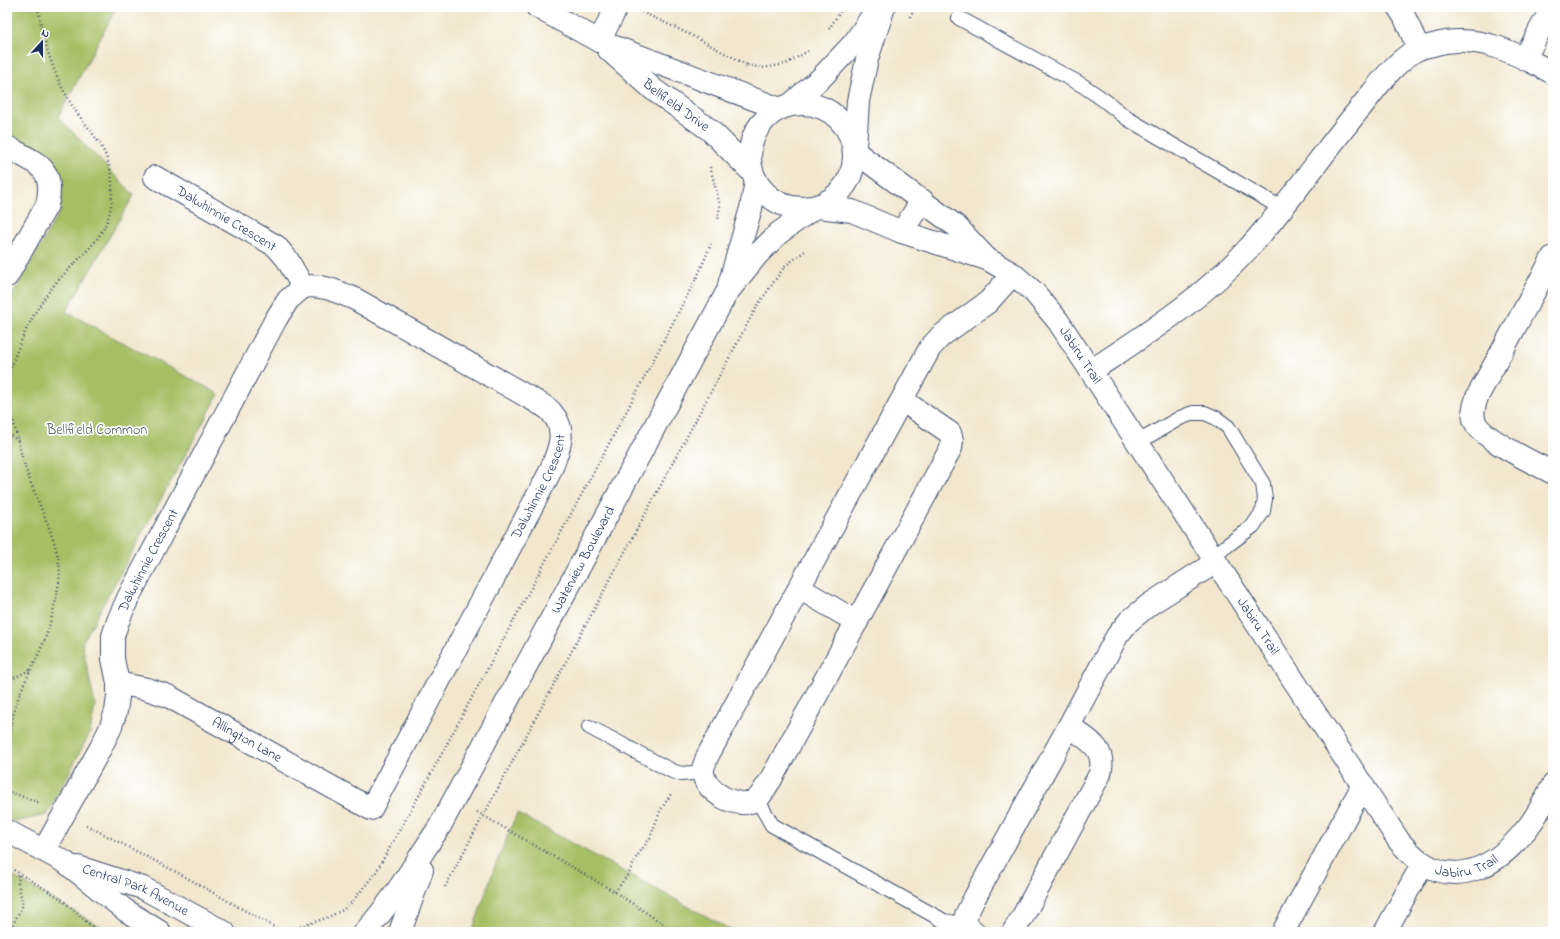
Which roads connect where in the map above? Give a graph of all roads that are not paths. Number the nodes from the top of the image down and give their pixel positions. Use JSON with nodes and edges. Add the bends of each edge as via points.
{"nodes":[{"id":1,"x":537,"y":7,"type":"edge"},
{"id":2,"x":617,"y":7,"type":"edge"},
{"id":3,"x":879,"y":7,"type":"edge"},
{"id":4,"x":884,"y":7,"type":"edge"},
{"id":5,"x":1398,"y":7,"type":"edge"},
{"id":6,"x":1552,"y":7,"type":"edge"},
{"id":7,"x":959,"y":18,"type":"dead end"},
{"id":8,"x":599,"y":41,"type":"junction"},
{"id":9,"x":1419,"y":49,"type":"junction"},
{"id":10,"x":1525,"y":58,"type":"junction"},
{"id":11,"x":1553,"y":73,"type":"edge"},
{"id":12,"x":785,"y":107,"type":"junction"},
{"id":13,"x":7,"y":147,"type":"edge"},
{"id":14,"x":854,"y":150,"type":"junction"},
{"id":15,"x":754,"y":176,"type":"junction"},
{"id":16,"x":155,"y":177,"type":"dead end"},
{"id":17,"x":922,"y":200,"type":"junction"},
{"id":18,"x":817,"y":207,"type":"junction"},
{"id":19,"x":1283,"y":209,"type":"junction"},
{"id":20,"x":902,"y":232,"type":"junction"},
{"id":21,"x":1553,"y":257,"type":"edge"},
{"id":22,"x":987,"y":259,"type":"junction"},
{"id":23,"x":1013,"y":274,"type":"junction"},
{"id":24,"x":7,"y":276,"type":"edge"},
{"id":25,"x":303,"y":287,"type":"junction"},
{"id":26,"x":726,"y":294,"type":"junction"},
{"id":27,"x":1091,"y":371,"type":"junction"},
{"id":28,"x":902,"y":400,"type":"junction"},
{"id":29,"x":1138,"y":442,"type":"junction"},
{"id":30,"x":1553,"y":473,"type":"edge"},
{"id":31,"x":1215,"y":559,"type":"junction"},
{"id":32,"x":799,"y":588,"type":"junction"},
{"id":33,"x":857,"y":622,"type":"junction"},
{"id":34,"x":118,"y":683,"type":"junction"},
{"id":35,"x":1069,"y":726,"type":"junction"},
{"id":36,"x":589,"y":727,"type":"dead end"},
{"id":37,"x":702,"y":772,"type":"junction"},
{"id":38,"x":1363,"y":785,"type":"junction"},
{"id":39,"x":1553,"y":786,"type":"edge"},
{"id":40,"x":758,"y":799,"type":"junction"},
{"id":41,"x":370,"y":809,"type":"joint"},
{"id":42,"x":440,"y":826,"type":"junction"},
{"id":43,"x":7,"y":831,"type":"edge"},
{"id":44,"x":44,"y":850,"type":"junction"},
{"id":45,"x":65,"y":862,"type":"junction"},
{"id":46,"x":1423,"y":863,"type":"junction"},
{"id":47,"x":970,"y":928,"type":"edge"},
{"id":48,"x":160,"y":932,"type":"edge"},
{"id":49,"x":224,"y":932,"type":"edge"},
{"id":50,"x":365,"y":932,"type":"edge"},
{"id":51,"x":400,"y":932,"type":"edge"},
{"id":52,"x":1012,"y":932,"type":"edge"},
{"id":53,"x":1283,"y":932,"type":"edge"},
{"id":54,"x":1385,"y":932,"type":"edge"}],
"edges":[{"from":1,"to":8,"type":"street","name":"Bellfield Drive"},
{"from":2,"to":8,"type":"street"},
{"from":3,"to":12,"type":"street","via":[[854,43],[821,78]]},
{"from":4,"to":14,"type":"street","via":[[866,59],[858,101]]},
{"from":5,"to":9,"type":"street"},
{"from":6,"to":10,"type":"street"},
{"from":7,"to":19,"type":"lane","via":[[1082,85],[1144,130]]},
{"from":8,"to":12,"type":"street","name":"Bellfield Drive","via":[[732,91]]},
{"from":8,"to":15,"type":"street","name":"Bellfield Drive","via":[[654,90],[710,130]]},
{"from":9,"to":10,"type":"street","via":[[1444,41],[1468,40],[1494,45]]},
{"from":9,"to":19,"type":"street","via":[[1401,60],[1390,71],[1334,139]]},
{"from":10,"to":11,"type":"street"},
{"from":12,"to":14,"type":"street","via":[[807,104],[824,109],[839,118],[849,133]]},
{"from":12,"to":15,"type":"street","via":[[768,117],[758,128],[752,142],[750,157]]},
{"from":13,"to":24,"type":"street","via":[[41,167],[50,181],[50,193],[48,205]]},
{"from":14,"to":17,"type":"street","name":"Jabiru Trail"},
{"from":14,"to":18,"type":"street","via":[[853,168],[846,185],[834,198]]},
{"from":15,"to":18,"type":"street","via":[[767,195],[781,204],[798,208]]},
{"from":15,"to":26,"type":"street","name":"Waterview Boulevard","via":[[751,208]]},
{"from":16,"to":25,"type":"street","name":"Dalwhinnie Crescent","via":[[276,246],[287,259]]},
{"from":17,"to":20,"type":"street"},
{"from":17,"to":22,"type":"street","name":"Jabiru Trail","via":[[956,226]]},
{"from":18,"to":20,"type":"street","name":"Jabiru Trail","via":[[852,211]]},
{"from":18,"to":26,"type":"street","name":"Waterview Boulevard","via":[[779,233],[757,255]]},
{"from":19,"to":27,"type":"street","via":[[1215,282],[1179,311]]},
{"from":20,"to":22,"type":"street","name":"Jabiru Trail"},
{"from":21,"to":30,"type":"street","via":[[1477,397],[1473,409],[1478,428],[1490,438]]},
{"from":22,"to":23,"type":"street","name":"Jabiru Trail"},
{"from":23,"to":27,"type":"street","name":"Jabiru Trail","via":[[1051,310]]},
{"from":23,"to":28,"type":"street","via":[[988,302],[941,336],[930,348]]},
{"from":25,"to":34,"type":"street","name":"Dalwhinnie Crescent","via":[[288,300],[276,319],[128,598],[113,636],[113,659]]},
{"from":25,"to":41,"type":"street","name":"Dalwhinnie Crescent","via":[[328,287],[355,300],[537,402],[552,412],[561,434],[560,448],[549,474]]},
{"from":26,"to":42,"type":"street","name":"Waterview Boulevard"},
{"from":27,"to":29,"type":"street","name":"Jabiru Trail"},
{"from":28,"to":32,"type":"street"},
{"from":28,"to":33,"type":"street","via":[[950,433],[951,448]]},
{"from":29,"to":31,"type":"street","name":"Jabiru Trail"},
{"from":29,"to":31,"type":"lane","via":[[1193,413],[1205,413],[1228,427],[1263,484],[1265,499],[1263,511],[1254,526]]},
{"from":31,"to":35,"type":"street","via":[[1129,621],[1117,636]]},
{"from":31,"to":38,"type":"street","name":"Jabiru Trail"},
{"from":32,"to":33,"type":"street"},
{"from":32,"to":37,"type":"street","via":[[707,757]]},
{"from":33,"to":40,"type":"street"},
{"from":34,"to":41,"type":"street","name":"Allington Lane","via":[[168,696]]},
{"from":34,"to":44,"type":"street","name":"Dalwhinnie Crescent","via":[[116,711],[110,729]]},
{"from":35,"to":47,"type":"street","via":[[966,915]]},
{"from":35,"to":52,"type":"street","via":[[1093,744],[1100,752],[1103,764],[1100,774]]},
{"from":36,"to":37,"type":"lane","via":[[672,771],[681,774]]},
{"from":37,"to":40,"type":"street","via":[[714,792],[732,802],[743,804]]},
{"from":38,"to":46,"type":"street","name":"Jabiru Trail","via":[[1399,841]]},
{"from":38,"to":53,"type":"street"},
{"from":39,"to":46,"type":"street","name":"Jabiru Trail","via":[[1525,831],[1506,852],[1484,866],[1465,872],[1451,872]]},
{"from":40,"to":47,"type":"lane","via":[[772,824],[944,921]]},
{"from":42,"to":50,"type":"street","name":"Waterview Boulevard"},
{"from":42,"to":51,"type":"street","name":"Waterview Boulevard"},
{"from":43,"to":44,"type":"street","name":"Central Park Avenue"},
{"from":44,"to":45,"type":"street","name":"Central Park Avenue"},
{"from":45,"to":48,"type":"street","name":"Central Park Avenue","via":[[125,910]]},
{"from":45,"to":49,"type":"street","name":"Central Park Avenue","via":[[143,888]]},
{"from":46,"to":54,"type":"street"}]}
